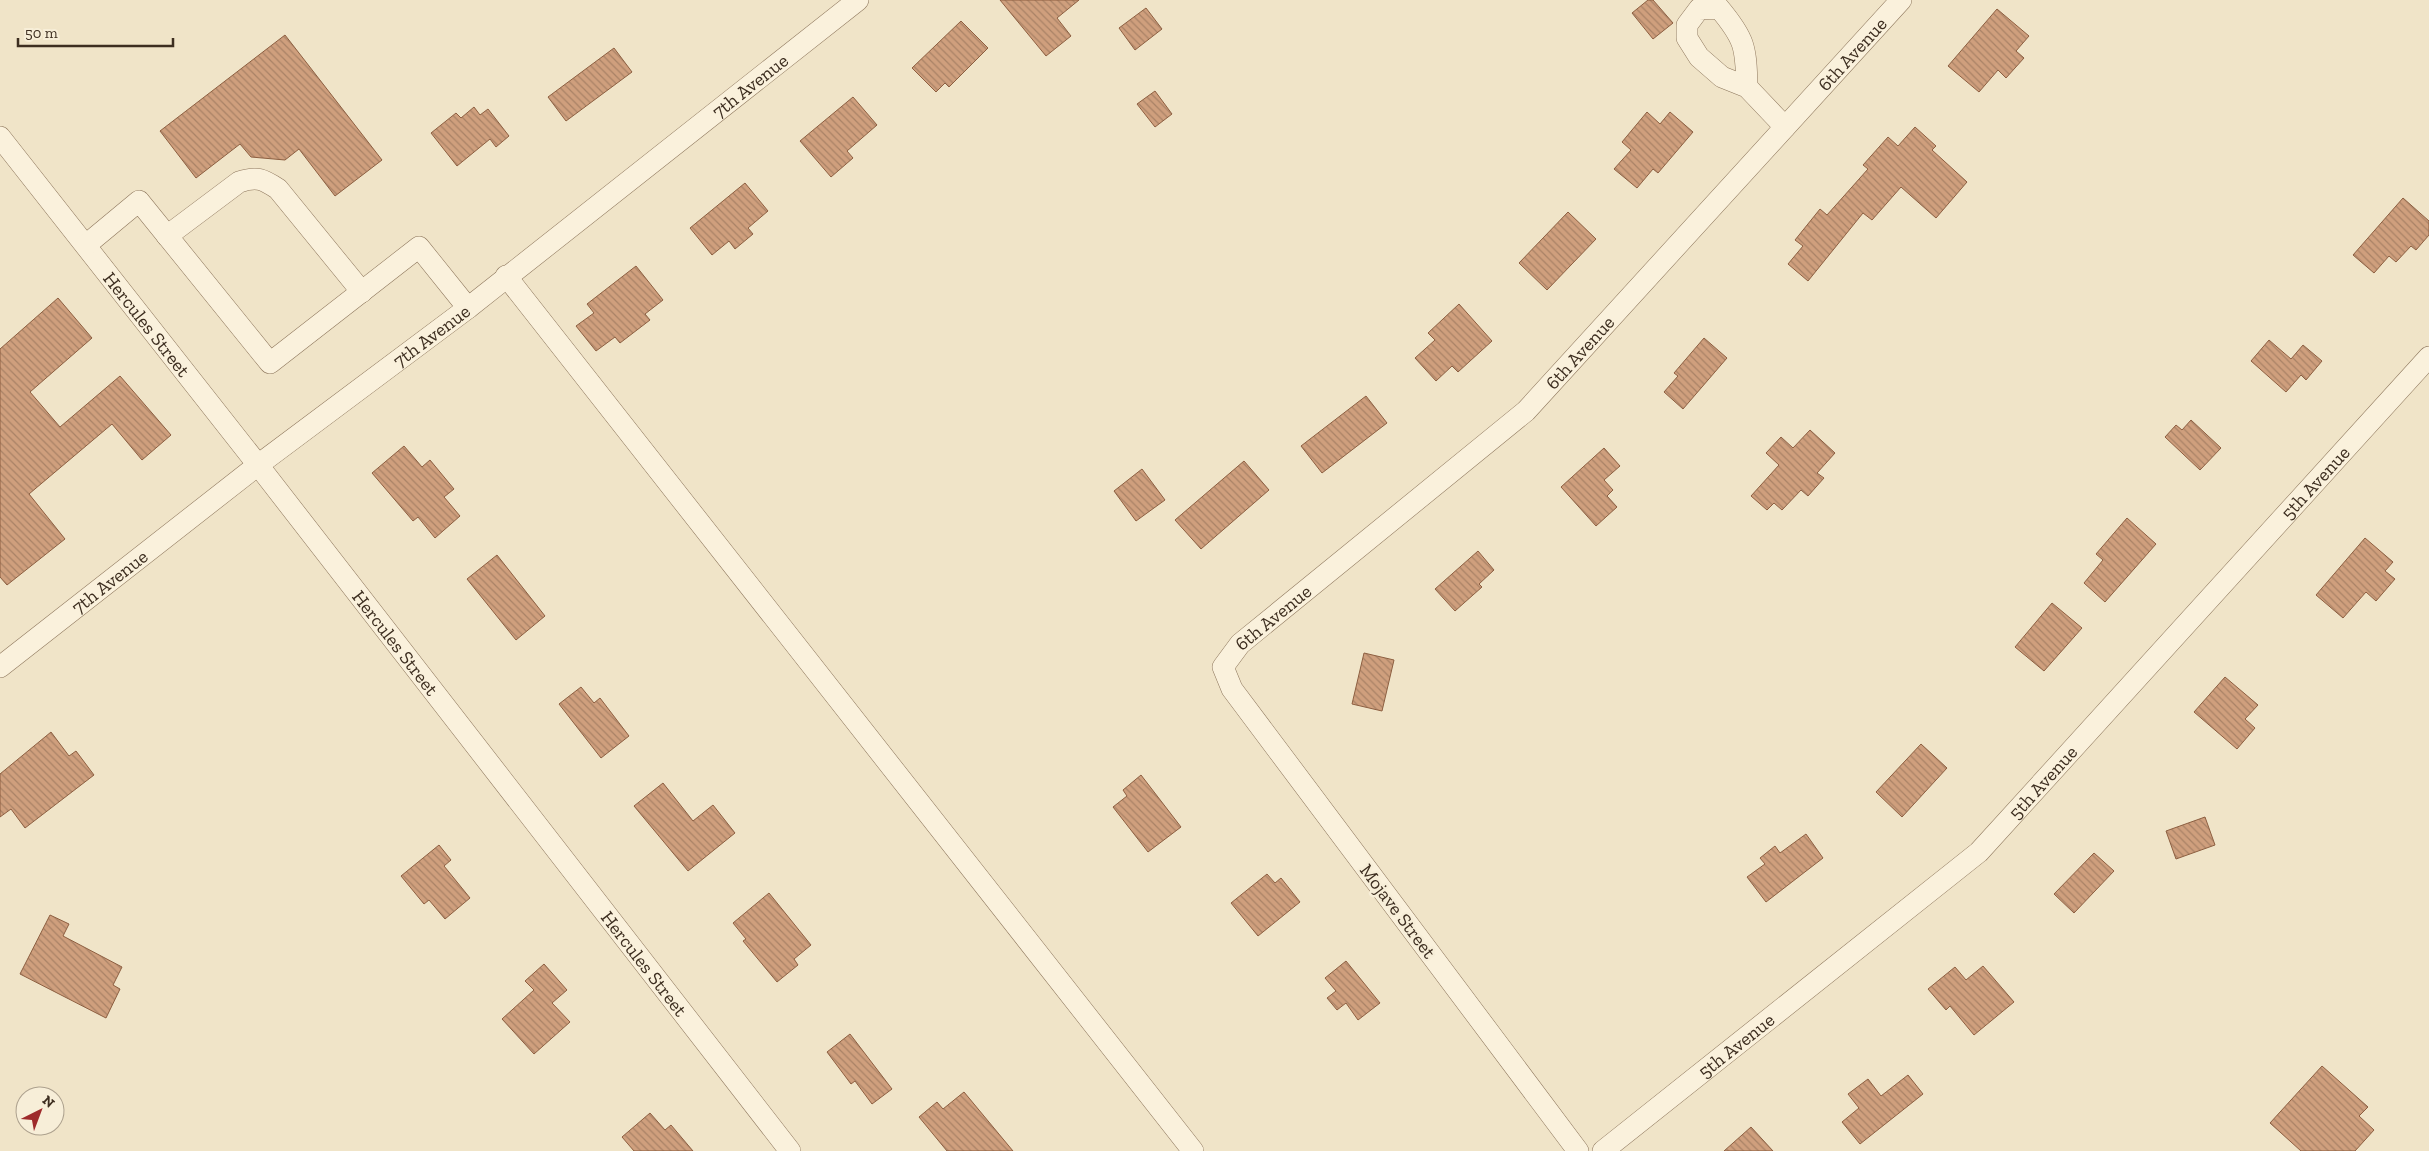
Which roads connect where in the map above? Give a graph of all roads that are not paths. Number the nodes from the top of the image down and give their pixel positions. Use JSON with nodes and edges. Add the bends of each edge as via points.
{"nodes":[{"id":1,"x":858,"y":0,"type":"edge"},
{"id":2,"x":1901,"y":0,"type":"edge"},
{"id":3,"x":1747,"y":87,"type":"dead end"},
{"id":4,"x":1786,"y":127,"type":"junction"},
{"id":5,"x":0,"y":136,"type":"edge"},
{"id":6,"x":167,"y":236,"type":"junction"},
{"id":7,"x":86,"y":245,"type":"junction"},
{"id":8,"x":506,"y":276,"type":"junction"},
{"id":9,"x":362,"y":292,"type":"junction"},
{"id":10,"x":468,"y":308,"type":"junction"},
{"id":11,"x":2429,"y":357,"type":"edge"},
{"id":12,"x":258,"y":465,"type":"junction"},
{"id":13,"x":0,"y":667,"type":"edge"},
{"id":14,"x":1223,"y":667,"type":"joint"},
{"id":15,"x":790,"y":1151,"type":"edge"},
{"id":16,"x":1193,"y":1151,"type":"edge"},
{"id":17,"x":1578,"y":1151,"type":"edge"},
{"id":18,"x":1603,"y":1151,"type":"edge"}],
"edges":[{"from":1,"to":8,"type":"street","name":"7th Avenue"},
{"from":2,"to":4,"type":"street","name":"6th Avenue"},
{"from":3,"to":4,"type":"street"},
{"from":4,"to":14,"type":"street","name":"6th Avenue","via":[[1526,411],[1240,644]]},
{"from":5,"to":7,"type":"street","name":"Hercules Street"},
{"from":6,"to":7,"type":"street","via":[[139,201]]},
{"from":6,"to":9,"type":"street","via":[[239,182],[252,178],[265,181],[289,201]]},
{"from":6,"to":9,"type":"street","via":[[270,363]]},
{"from":7,"to":12,"type":"street","name":"Hercules Street"},
{"from":8,"to":10,"type":"street","name":"7th Avenue"},
{"from":8,"to":16,"type":"street"},
{"from":9,"to":10,"type":"street","via":[[419,247]]},
{"from":10,"to":12,"type":"street","name":"7th Avenue"},
{"from":11,"to":18,"type":"street","name":"5th Avenue","via":[[1979,852]]},
{"from":12,"to":13,"type":"street","name":"7th Avenue"},
{"from":12,"to":15,"type":"street","name":"Hercules Street"},
{"from":14,"to":17,"type":"street","name":"Mojave Street","via":[[1232,689]]}]}
